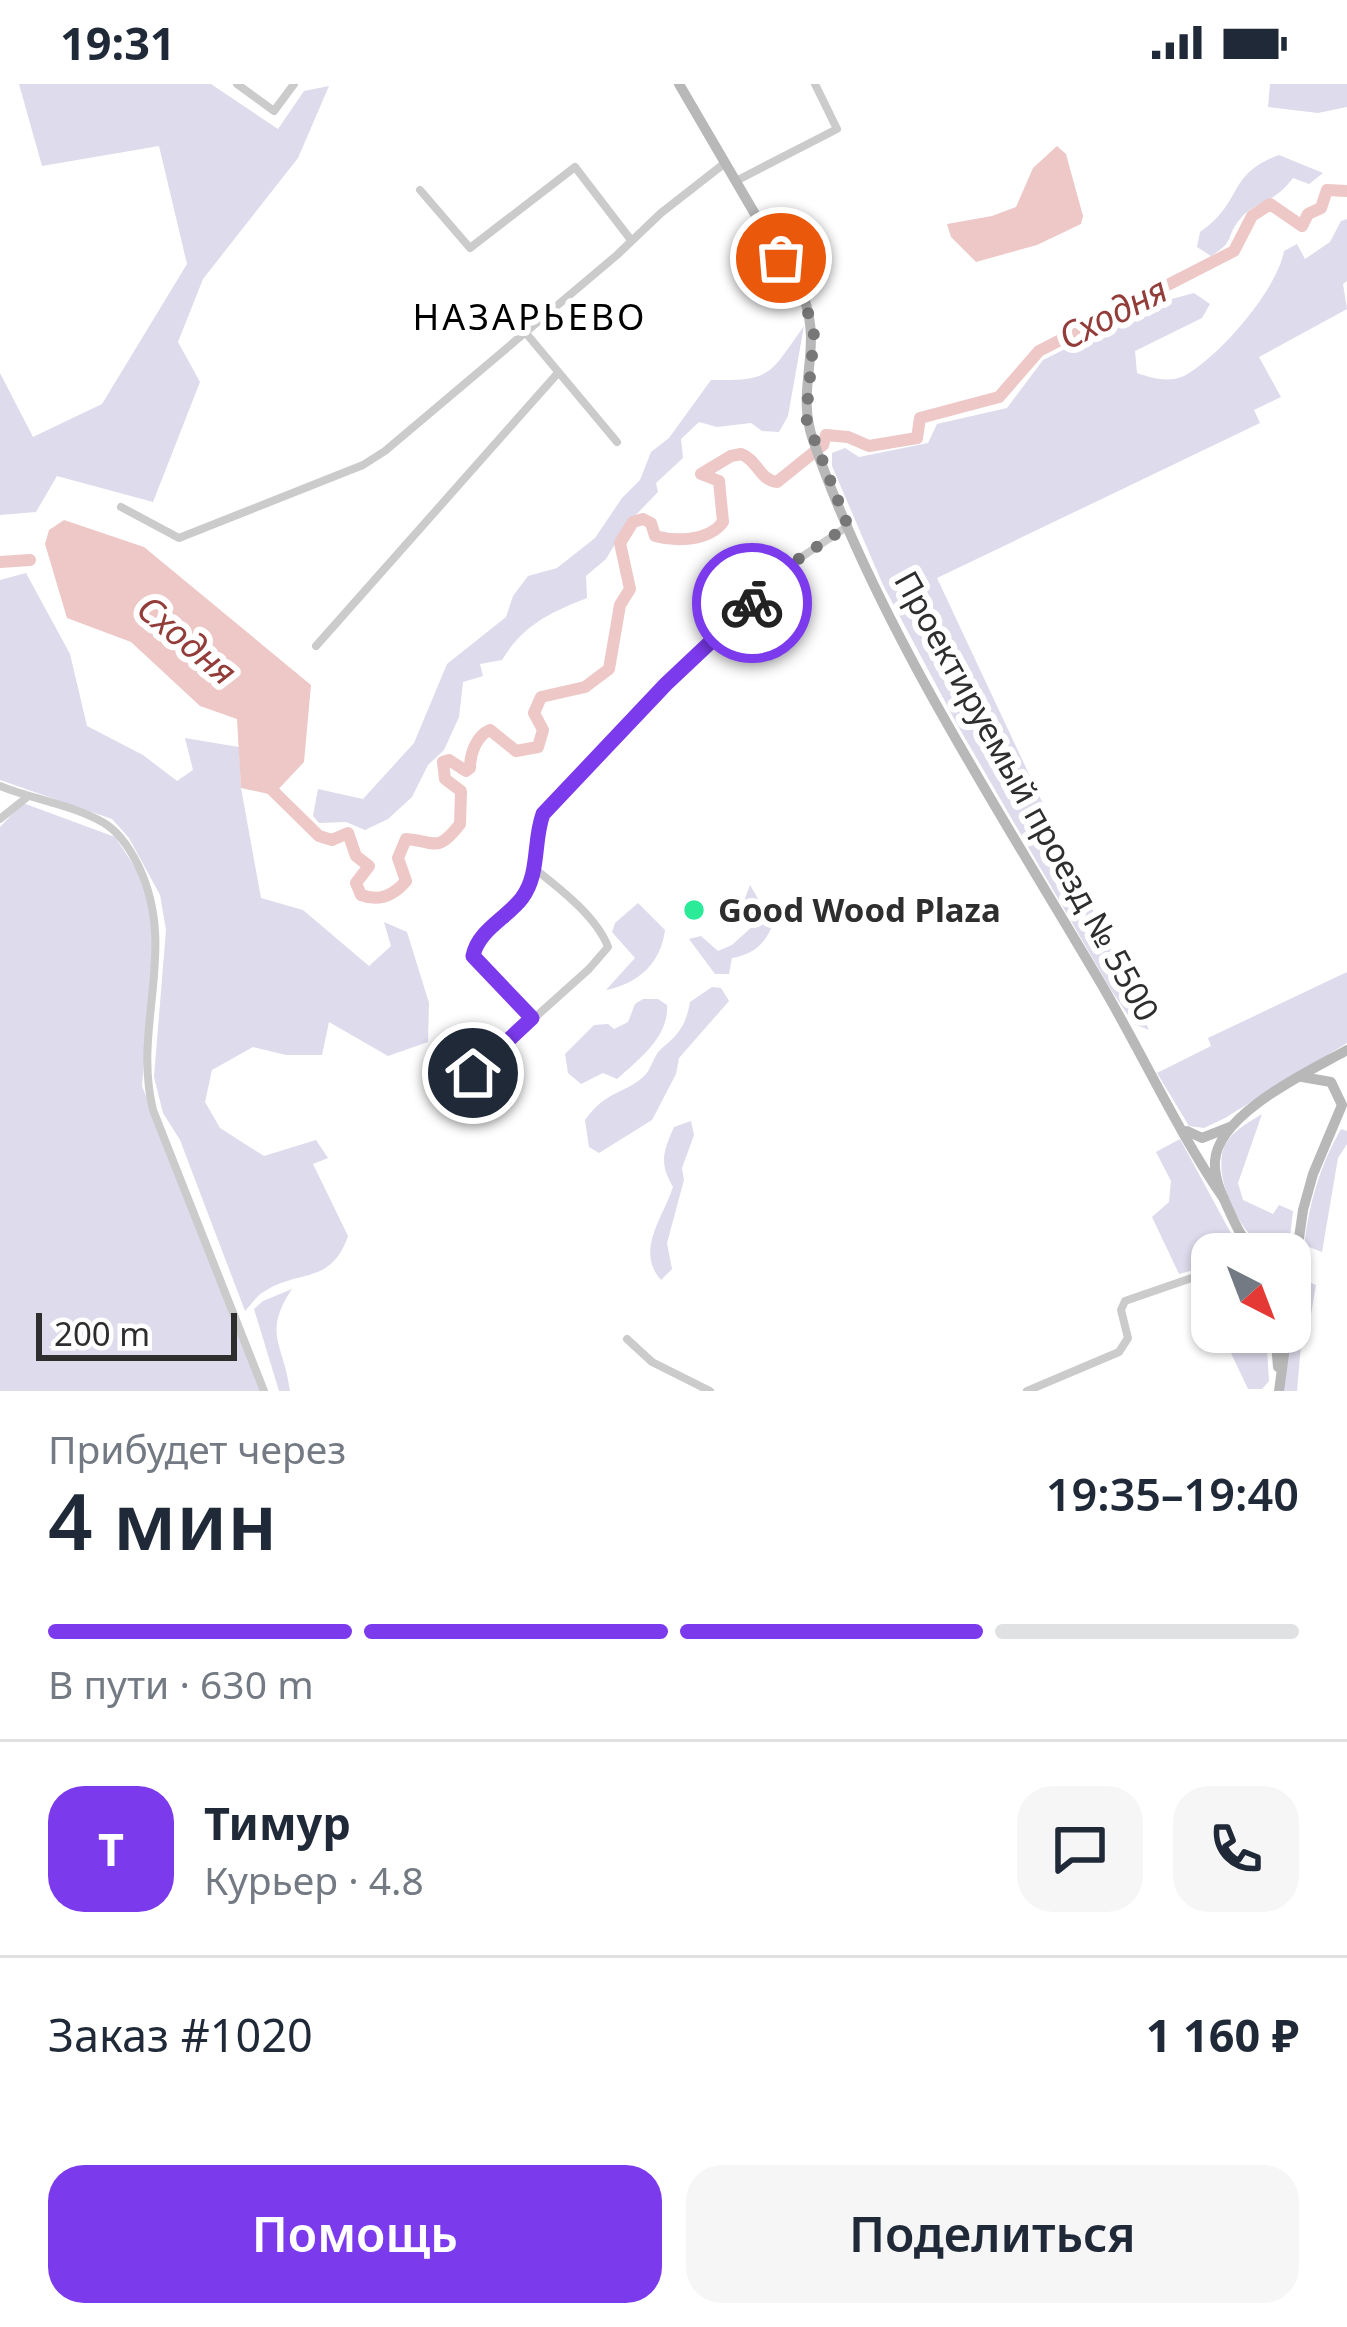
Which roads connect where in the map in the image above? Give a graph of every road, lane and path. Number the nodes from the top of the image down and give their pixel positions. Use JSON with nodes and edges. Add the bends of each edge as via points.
{"nodes":[{"id":1,"x":237,"y":84,"type":"edge"},
{"id":2,"x":294,"y":84,"type":"edge"},
{"id":3,"x":679,"y":84,"type":"edge"},
{"id":4,"x":815,"y":84,"type":"edge"},
{"id":5,"x":725,"y":164,"type":"junction"},
{"id":6,"x":736,"y":181,"type":"junction"},
{"id":7,"x":421,"y":190,"type":"dead end"},
{"id":8,"x":631,"y":239,"type":"junction"},
{"id":9,"x":525,"y":332,"type":"junction"},
{"id":10,"x":557,"y":374,"type":"junction"},
{"id":11,"x":617,"y":442,"type":"dead end"},
{"id":12,"x":121,"y":507,"type":"dead end"},
{"id":13,"x":848,"y":526,"type":"junction"},
{"id":14,"x":316,"y":646,"type":"dead end"},
{"id":15,"x":0,"y":786,"type":"edge"},
{"id":16,"x":28,"y":797,"type":"junction"},
{"id":17,"x":0,"y":819,"type":"edge"},
{"id":18,"x":535,"y":869,"type":"junction"},
{"id":19,"x":532,"y":1018,"type":"junction"},
{"id":20,"x":1347,"y":1050,"type":"edge"},
{"id":21,"x":473,"y":1073,"type":"dead end"},
{"id":22,"x":1299,"y":1078,"type":"junction"},
{"id":23,"x":1344,"y":1109,"type":"edge"},
{"id":24,"x":1232,"y":1125,"type":"junction"},
{"id":25,"x":1183,"y":1127,"type":"junction"},
{"id":26,"x":1224,"y":1198,"type":"junction"},
{"id":27,"x":1242,"y":1233,"type":"edge"},
{"id":28,"x":1300,"y":1233,"type":"edge"},
{"id":29,"x":1191,"y":1277,"type":"edge"},
{"id":30,"x":627,"y":1339,"type":"dead end"},
{"id":31,"x":1277,"y":1353,"type":"edge"},
{"id":32,"x":1284,"y":1353,"type":"edge"},
{"id":33,"x":1280,"y":1390,"type":"edge"},
{"id":34,"x":264,"y":1391,"type":"edge"},
{"id":35,"x":710,"y":1391,"type":"edge"},
{"id":36,"x":1027,"y":1391,"type":"edge"}],
"edges":[{"from":1,"to":2,"type":"street","via":[[274,111]]},
{"from":3,"to":5,"type":"street","name":"Проектируемый проезд № 5500"},
{"from":4,"to":6,"type":"street","via":[[837,129]]},
{"from":5,"to":6,"type":"street","name":"Проектируемый проезд № 5500"},
{"from":5,"to":8,"type":"street"},
{"from":6,"to":13,"type":"street","name":"Проектируемый проезд № 5500","via":[[810,315],[805,399]]},
{"from":7,"to":8,"type":"street","via":[[470,248],[575,167]]},
{"from":8,"to":9,"type":"street"},
{"from":9,"to":10,"type":"street"},
{"from":9,"to":12,"type":"street","via":[[362,465],[179,538]]},
{"from":10,"to":11,"type":"street"},
{"from":10,"to":14,"type":"street"},
{"from":13,"to":18,"type":"street","via":[[782,570],[567,785],[543,814]]},
{"from":13,"to":25,"type":"street","name":"Проектируемый проезд № 5500","via":[[921,674]]},
{"from":15,"to":16,"type":"street"},
{"from":16,"to":17,"type":"street"},
{"from":16,"to":34,"type":"street","via":[[108,825],[147,884],[158,931],[146,1081]]},
{"from":18,"to":19,"type":"street","via":[[523,897],[473,956]]},
{"from":18,"to":19,"type":"street","via":[[608,947]]},
{"from":19,"to":21,"type":"street"},
{"from":20,"to":22,"type":"street"},
{"from":22,"to":23,"type":"street","via":[[1330,1082]]},
{"from":22,"to":24,"type":"street"},
{"from":23,"to":28,"type":"street","via":[[1313,1174]]},
{"from":24,"to":25,"type":"street","via":[[1202,1138]]},
{"from":24,"to":26,"type":"street","via":[[1215,1162]]},
{"from":25,"to":26,"type":"street","name":"Проектируемый проезд № 5500"},
{"from":26,"to":27,"type":"street","name":"Проектируемый проезд № 5500"},
{"from":29,"to":36,"type":"street","via":[[1125,1301],[1128,1338],[1119,1352]]},
{"from":30,"to":35,"type":"street","via":[[652,1362]]},
{"from":31,"to":33,"type":"street"},
{"from":32,"to":33,"type":"street"}]}
